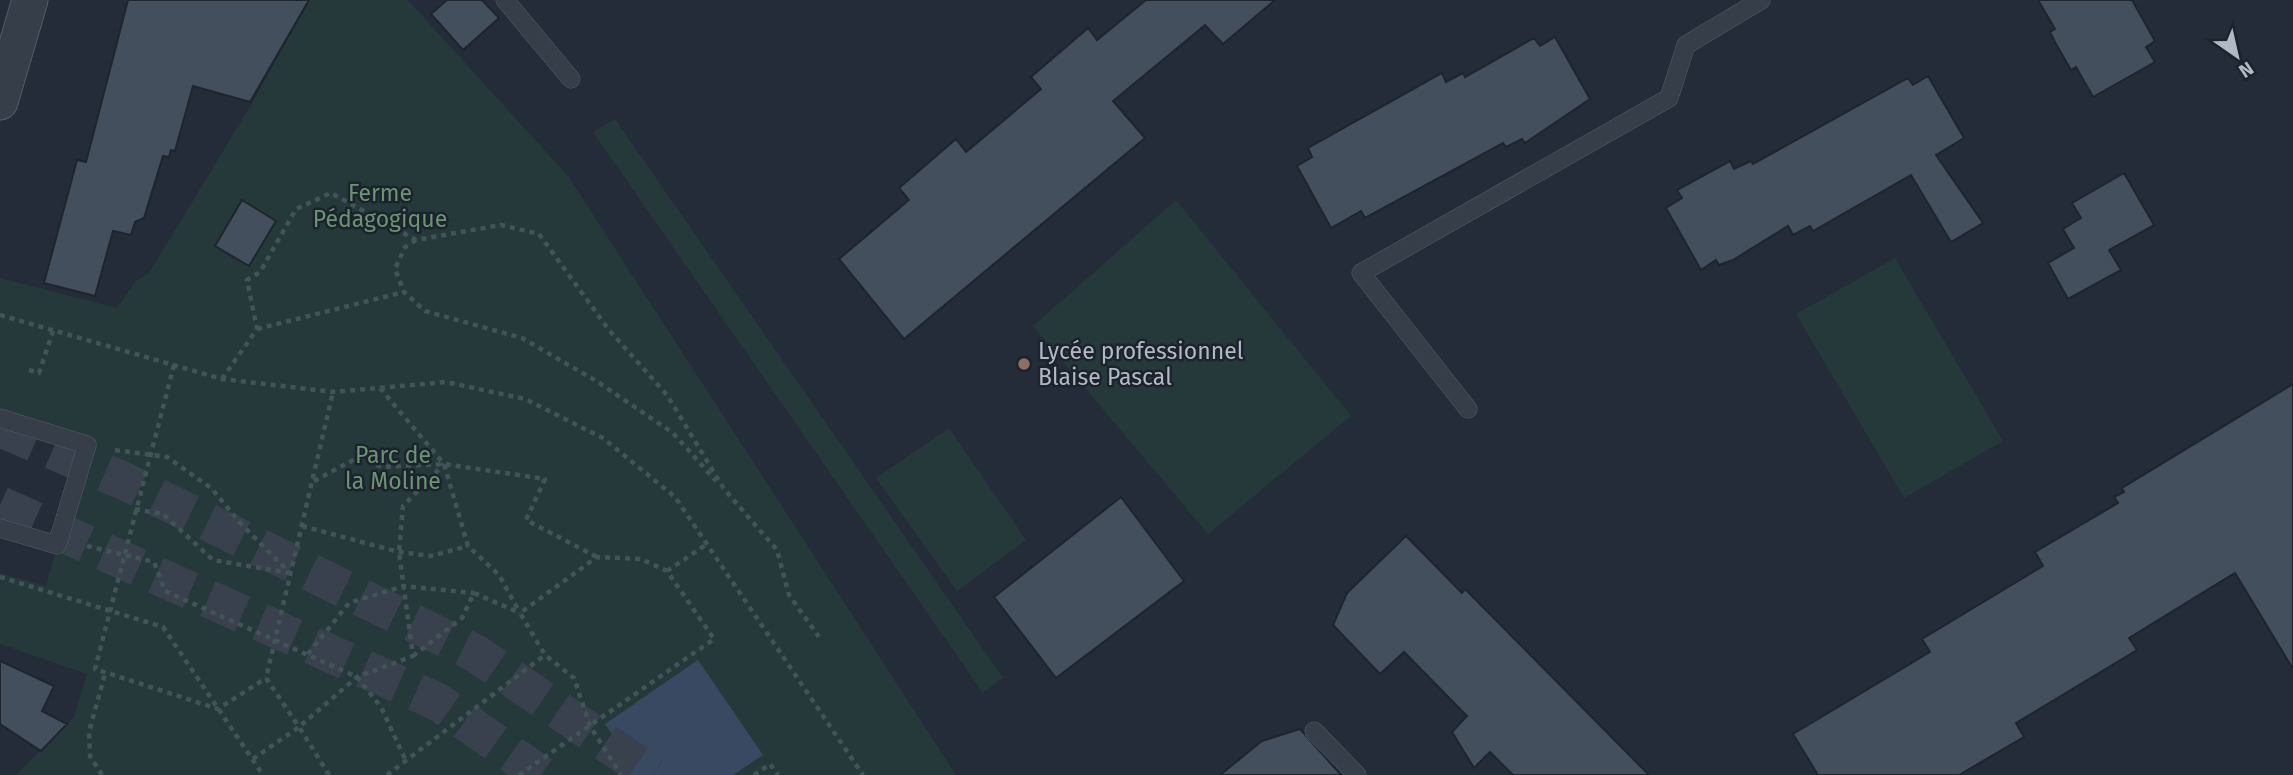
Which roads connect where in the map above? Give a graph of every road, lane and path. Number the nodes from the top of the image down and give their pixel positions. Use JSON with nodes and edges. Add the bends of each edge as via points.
{"nodes":[{"id":1,"x":30,"y":0,"type":"edge"},
{"id":2,"x":505,"y":0,"type":"edge"},
{"id":3,"x":1761,"y":0,"type":"edge"},
{"id":4,"x":571,"y":79,"type":"dead end"},
{"id":5,"x":0,"y":102,"type":"edge"},
{"id":6,"x":416,"y":240,"type":"junction"},
{"id":7,"x":404,"y":292,"type":"junction"},
{"id":8,"x":0,"y":315,"type":"edge"},
{"id":9,"x":257,"y":329,"type":"junction"},
{"id":10,"x":53,"y":331,"type":"junction"},
{"id":11,"x":173,"y":365,"type":"junction"},
{"id":12,"x":29,"y":370,"type":"dead end"},
{"id":13,"x":222,"y":379,"type":"junction"},
{"id":14,"x":380,"y":388,"type":"junction"},
{"id":15,"x":333,"y":392,"type":"junction"},
{"id":16,"x":1468,"y":409,"type":"dead end"},
{"id":17,"x":0,"y":418,"type":"edge"},
{"id":18,"x":148,"y":456,"type":"junction"},
{"id":19,"x":444,"y":464,"type":"junction"},
{"id":20,"x":313,"y":481,"type":"junction"},
{"id":21,"x":724,"y":489,"type":"junction"},
{"id":22,"x":135,"y":509,"type":"junction"},
{"id":23,"x":302,"y":526,"type":"junction"},
{"id":24,"x":0,"y":528,"type":"edge"},
{"id":25,"x":60,"y":535,"type":"junction"},
{"id":26,"x":707,"y":544,"type":"junction"},
{"id":27,"x":468,"y":546,"type":"junction"},
{"id":28,"x":399,"y":552,"type":"junction"},
{"id":29,"x":124,"y":554,"type":"junction"},
{"id":30,"x":597,"y":557,"type":"junction"},
{"id":31,"x":667,"y":571,"type":"junction"},
{"id":32,"x":291,"y":573,"type":"junction"},
{"id":33,"x":0,"y":577,"type":"edge"},
{"id":34,"x":404,"y":586,"type":"junction"},
{"id":35,"x":474,"y":593,"type":"junction"},
{"id":36,"x":110,"y":608,"type":"junction"},
{"id":37,"x":520,"y":613,"type":"junction"},
{"id":38,"x":819,"y":637,"type":"dead end"},
{"id":39,"x":276,"y":639,"type":"junction"},
{"id":40,"x":308,"y":654,"type":"junction"},
{"id":41,"x":545,"y":655,"type":"junction"},
{"id":42,"x":413,"y":656,"type":"junction"},
{"id":43,"x":105,"y":674,"type":"junction"},
{"id":44,"x":356,"y":677,"type":"junction"},
{"id":45,"x":266,"y":678,"type":"junction"},
{"id":46,"x":218,"y":709,"type":"junction"},
{"id":47,"x":590,"y":726,"type":"junction"},
{"id":48,"x":299,"y":727,"type":"junction"},
{"id":49,"x":1314,"y":731,"type":"dead end"},
{"id":50,"x":253,"y":760,"type":"junction"},
{"id":51,"x":406,"y":761,"type":"junction"},
{"id":52,"x":102,"y":775,"type":"edge"},
{"id":53,"x":263,"y":775,"type":"edge"},
{"id":54,"x":330,"y":775,"type":"edge"},
{"id":55,"x":387,"y":775,"type":"edge"},
{"id":56,"x":519,"y":775,"type":"edge"},
{"id":57,"x":621,"y":775,"type":"edge"},
{"id":58,"x":754,"y":775,"type":"edge"},
{"id":59,"x":778,"y":775,"type":"edge"},
{"id":60,"x":863,"y":775,"type":"edge"},
{"id":61,"x":1357,"y":775,"type":"edge"}],
"edges":[{"from":1,"to":5,"type":"street"},
{"from":2,"to":4,"type":"lane"},
{"from":3,"to":16,"type":"lane","via":[[1686,45],[1669,98],[1361,273]]},
{"from":6,"to":7,"type":"path","via":[[405,247],[395,269]]},
{"from":6,"to":9,"type":"path","via":[[331,192],[296,209],[260,272],[247,280]]},
{"from":6,"to":21,"type":"path","via":[[501,225],[539,234],[609,330],[667,395]]},
{"from":7,"to":9,"type":"path"},
{"from":7,"to":21,"type":"path","via":[[425,311],[522,338],[598,382],[673,433]]},
{"from":8,"to":10,"type":"path"},
{"from":9,"to":13,"type":"path"},
{"from":10,"to":11,"type":"path"},
{"from":10,"to":12,"type":"path","via":[[39,373]]},
{"from":11,"to":13,"type":"path"},
{"from":11,"to":18,"type":"path"},
{"from":13,"to":15,"type":"path"},
{"from":14,"to":15,"type":"path"},
{"from":14,"to":19,"type":"path"},
{"from":14,"to":26,"type":"path","via":[[446,382],[525,399],[603,438],[675,497]]},
{"from":15,"to":20,"type":"path"},
{"from":17,"to":25,"type":"lane","via":[[87,444]]},
{"from":18,"to":22,"type":"path"},
{"from":18,"to":32,"type":"path","via":[[167,457],[211,488]]},
{"from":19,"to":20,"type":"path","via":[[383,467],[359,457]]},
{"from":19,"to":27,"type":"path"},
{"from":19,"to":28,"type":"path","via":[[403,506]]},
{"from":19,"to":30,"type":"path","via":[[545,479],[526,520]]},
{"from":20,"to":23,"type":"path"},
{"from":21,"to":38,"type":"path","via":[[776,550],[789,595]]},
{"from":22,"to":29,"type":"path"},
{"from":22,"to":32,"type":"path","via":[[163,514],[213,560]]},
{"from":23,"to":28,"type":"path"},
{"from":23,"to":32,"type":"path"},
{"from":24,"to":25,"type":"lane","via":[[57,545]]},
{"from":25,"to":29,"type":"path"},
{"from":26,"to":31,"type":"path"},
{"from":26,"to":60,"type":"path"},
{"from":27,"to":28,"type":"path","via":[[431,556]]},
{"from":27,"to":37,"type":"path","via":[[499,575]]},
{"from":28,"to":34,"type":"path"},
{"from":29,"to":36,"type":"path"},
{"from":29,"to":39,"type":"path","via":[[154,562],[166,591]]},
{"from":30,"to":31,"type":"path","via":[[641,559]]},
{"from":30,"to":37,"type":"path"},
{"from":31,"to":47,"type":"path","via":[[714,639]]},
{"from":32,"to":39,"type":"path"},
{"from":33,"to":36,"type":"path"},
{"from":34,"to":35,"type":"path"},
{"from":34,"to":40,"type":"path","via":[[349,603]]},
{"from":34,"to":42,"type":"path"},
{"from":35,"to":37,"type":"path"},
{"from":35,"to":42,"type":"path","via":[[462,618]]},
{"from":36,"to":43,"type":"path","via":[[95,668]]},
{"from":36,"to":46,"type":"path","via":[[163,627]]},
{"from":37,"to":41,"type":"path"},
{"from":39,"to":40,"type":"path"},
{"from":39,"to":45,"type":"path"},
{"from":40,"to":44,"type":"path"},
{"from":41,"to":47,"type":"path","via":[[574,678]]},
{"from":41,"to":51,"type":"path"},
{"from":42,"to":44,"type":"path"},
{"from":43,"to":46,"type":"path"},
{"from":43,"to":52,"type":"path","via":[[89,732],[90,756]]},
{"from":44,"to":48,"type":"path"},
{"from":44,"to":51,"type":"path","via":[[381,708]]},
{"from":45,"to":46,"type":"path"},
{"from":45,"to":48,"type":"path"},
{"from":46,"to":50,"type":"path"},
{"from":47,"to":56,"type":"path"},
{"from":47,"to":57,"type":"path"},
{"from":48,"to":50,"type":"path"},
{"from":48,"to":54,"type":"path"},
{"from":49,"to":61,"type":"lane"},
{"from":50,"to":53,"type":"path"},
{"from":51,"to":55,"type":"path"},
{"from":58,"to":59,"type":"path","via":[[770,764]]}]}
